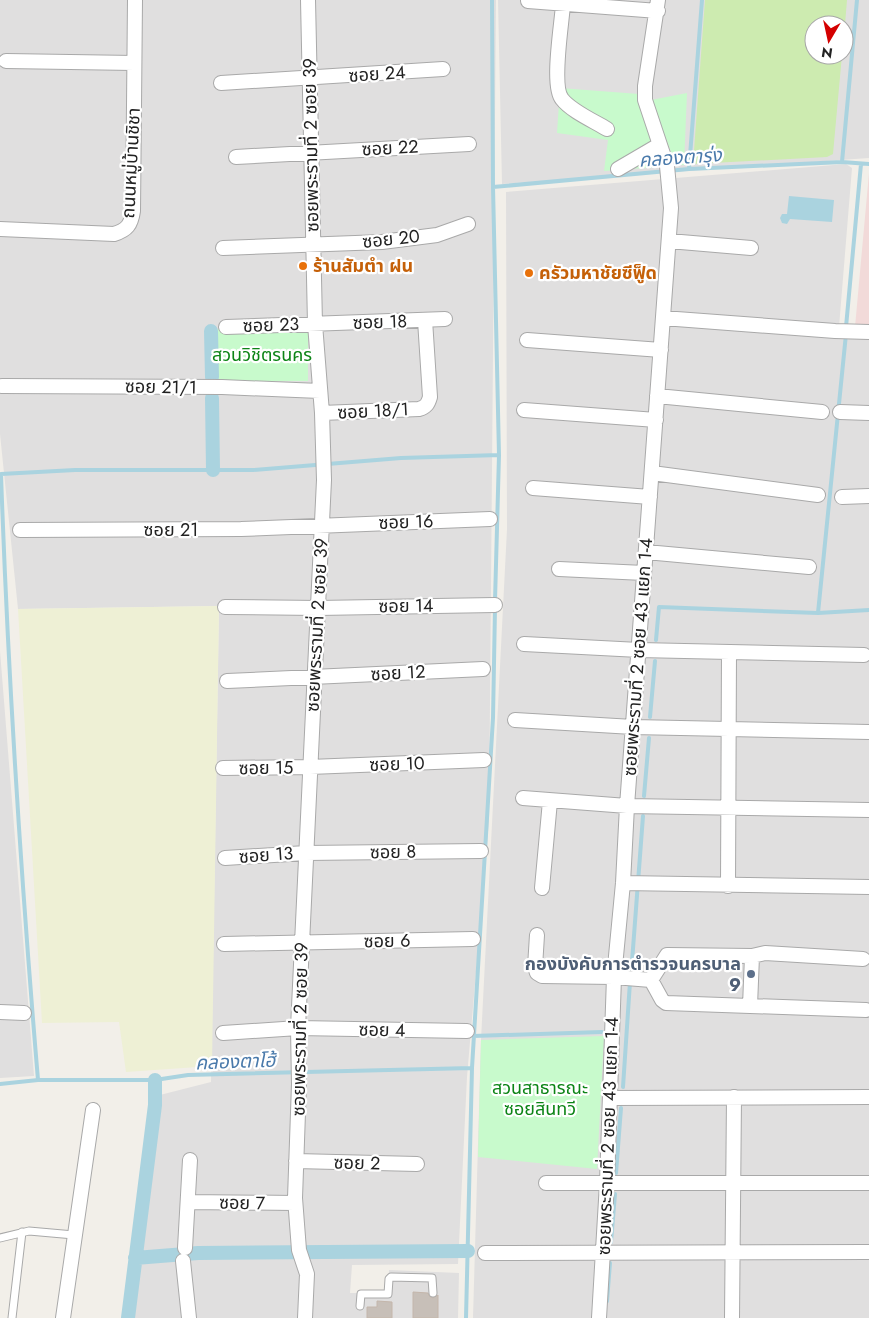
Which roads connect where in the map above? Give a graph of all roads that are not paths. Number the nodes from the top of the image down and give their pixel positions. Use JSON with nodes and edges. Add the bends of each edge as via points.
{"nodes":[{"id":1,"x":135,"y":0,"type":"edge"},
{"id":2,"x":308,"y":0,"type":"edge"},
{"id":3,"x":528,"y":1,"type":"edge"},
{"id":4,"x":564,"y":4,"type":"junction"},
{"id":5,"x":658,"y":5,"type":"edge"},
{"id":6,"x":6,"y":61,"type":"dead end"},
{"id":7,"x":134,"y":63,"type":"junction"},
{"id":8,"x":443,"y":70,"type":"dead end"},
{"id":9,"x":310,"y":78,"type":"junction"},
{"id":10,"x":220,"y":83,"type":"dead end"},
{"id":11,"x":607,"y":129,"type":"dead end"},
{"id":12,"x":469,"y":144,"type":"dead end"},
{"id":13,"x":659,"y":145,"type":"junction"},
{"id":14,"x":311,"y":154,"type":"junction"},
{"id":15,"x":236,"y":157,"type":"dead end"},
{"id":16,"x":618,"y":169,"type":"dead end"},
{"id":17,"x":468,"y":224,"type":"dead end"},
{"id":18,"x":0,"y":229,"type":"edge"},
{"id":19,"x":669,"y":241,"type":"junction"},
{"id":20,"x":313,"y":245,"type":"junction"},
{"id":21,"x":223,"y":248,"type":"dead end"},
{"id":22,"x":750,"y":248,"type":"dead end"},
{"id":23,"x":663,"y":318,"type":"junction"},
{"id":24,"x":445,"y":319,"type":"dead end"},
{"id":25,"x":425,"y":320,"type":"junction"},
{"id":26,"x":316,"y":324,"type":"junction"},
{"id":27,"x":226,"y":327,"type":"dead end"},
{"id":28,"x":865,"y":332,"type":"edge"},
{"id":29,"x":527,"y":340,"type":"dead end"},
{"id":30,"x":661,"y":350,"type":"junction"},
{"id":31,"x":2,"y":386,"type":"dead end"},
{"id":32,"x":320,"y":391,"type":"junction"},
{"id":33,"x":658,"y":396,"type":"junction"},
{"id":34,"x":524,"y":410,"type":"dead end"},
{"id":35,"x":822,"y":412,"type":"dead end"},
{"id":36,"x":840,"y":412,"type":"dead end"},
{"id":37,"x":869,"y":413,"type":"edge"},
{"id":38,"x":322,"y":414,"type":"junction"},
{"id":39,"x":656,"y":420,"type":"junction"},
{"id":40,"x":652,"y":473,"type":"junction"},
{"id":41,"x":533,"y":488,"type":"dead end"},
{"id":42,"x":818,"y":495,"type":"dead end"},
{"id":43,"x":869,"y":496,"type":"edge"},
{"id":44,"x":650,"y":497,"type":"junction"},
{"id":45,"x":842,"y":497,"type":"dead end"},
{"id":46,"x":490,"y":519,"type":"dead end"},
{"id":47,"x":322,"y":526,"type":"junction"},
{"id":48,"x":20,"y":530,"type":"dead end"},
{"id":49,"x":646,"y":552,"type":"junction"},
{"id":50,"x":809,"y":567,"type":"dead end"},
{"id":51,"x":559,"y":569,"type":"dead end"},
{"id":52,"x":644,"y":573,"type":"junction"},
{"id":53,"x":495,"y":605,"type":"dead end"},
{"id":54,"x":225,"y":607,"type":"dead end"},
{"id":55,"x":318,"y":608,"type":"junction"},
{"id":56,"x":524,"y":644,"type":"dead end"},
{"id":57,"x":639,"y":650,"type":"junction"},
{"id":58,"x":729,"y":652,"type":"junction"},
{"id":59,"x":864,"y":655,"type":"dead end"},
{"id":60,"x":483,"y":669,"type":"dead end"},
{"id":61,"x":314,"y":678,"type":"junction"},
{"id":62,"x":226,"y":681,"type":"dead end"},
{"id":63,"x":515,"y":720,"type":"dead end"},
{"id":64,"x":633,"y":727,"type":"junction"},
{"id":65,"x":730,"y":729,"type":"junction"},
{"id":66,"x":869,"y":732,"type":"edge"},
{"id":67,"x":484,"y":760,"type":"dead end"},
{"id":68,"x":310,"y":767,"type":"junction"},
{"id":69,"x":222,"y":768,"type":"dead end"},
{"id":70,"x":523,"y":798,"type":"dead end"},
{"id":71,"x":550,"y":801,"type":"junction"},
{"id":72,"x":627,"y":806,"type":"junction"},
{"id":73,"x":727,"y":807,"type":"junction"},
{"id":74,"x":869,"y":810,"type":"edge"},
{"id":75,"x":481,"y":850,"type":"dead end"},
{"id":76,"x":306,"y":852,"type":"junction"},
{"id":77,"x":225,"y":858,"type":"dead end"},
{"id":78,"x":623,"y":883,"type":"junction"},
{"id":79,"x":728,"y":886,"type":"junction"},
{"id":80,"x":867,"y":887,"type":"edge"},
{"id":81,"x":542,"y":888,"type":"dead end"},
{"id":82,"x":537,"y":935,"type":"dead end"},
{"id":83,"x":473,"y":939,"type":"dead end"},
{"id":84,"x":301,"y":943,"type":"junction"},
{"id":85,"x":224,"y":944,"type":"dead end"},
{"id":86,"x":752,"y":956,"type":"junction"},
{"id":87,"x":863,"y":959,"type":"dead end"},
{"id":88,"x":614,"y":977,"type":"junction"},
{"id":89,"x":651,"y":980,"type":"junction"},
{"id":90,"x":750,"y":1006,"type":"junction"},
{"id":91,"x":866,"y":1010,"type":"dead end"},
{"id":92,"x":0,"y":1012,"type":"edge"},
{"id":93,"x":24,"y":1013,"type":"dead end"},
{"id":94,"x":298,"y":1028,"type":"junction"},
{"id":95,"x":467,"y":1031,"type":"dead end"},
{"id":96,"x":223,"y":1034,"type":"dead end"},
{"id":97,"x":734,"y":1097,"type":"junction"},
{"id":98,"x":869,"y":1097,"type":"edge"},
{"id":99,"x":610,"y":1098,"type":"junction"},
{"id":100,"x":93,"y":1110,"type":"dead end"},
{"id":101,"x":190,"y":1160,"type":"dead end"},
{"id":102,"x":296,"y":1161,"type":"junction"},
{"id":103,"x":417,"y":1164,"type":"dead end"},
{"id":104,"x":546,"y":1183,"type":"dead end"},
{"id":105,"x":607,"y":1183,"type":"junction"},
{"id":106,"x":733,"y":1183,"type":"junction"},
{"id":107,"x":869,"y":1183,"type":"edge"},
{"id":108,"x":188,"y":1202,"type":"junction"},
{"id":109,"x":295,"y":1203,"type":"junction"},
{"id":110,"x":22,"y":1232,"type":"junction"},
{"id":111,"x":74,"y":1235,"type":"junction"},
{"id":112,"x":0,"y":1238,"type":"edge"},
{"id":113,"x":733,"y":1252,"type":"junction"},
{"id":114,"x":869,"y":1252,"type":"edge"},
{"id":115,"x":485,"y":1253,"type":"dead end"},
{"id":116,"x":603,"y":1253,"type":"junction"},
{"id":117,"x":432,"y":1293,"type":"dead end"},
{"id":118,"x":360,"y":1306,"type":"dead end"},
{"id":119,"x":12,"y":1318,"type":"edge"},
{"id":120,"x":62,"y":1318,"type":"edge"},
{"id":121,"x":189,"y":1318,"type":"edge"},
{"id":122,"x":305,"y":1318,"type":"edge"},
{"id":123,"x":599,"y":1318,"type":"edge"},
{"id":124,"x":732,"y":1318,"type":"edge"}],
"edges":[{"from":1,"to":7,"type":"street","name":"ถนนหมู่บ้านชิชา"},
{"from":2,"to":9,"type":"street","name":"ซอยพระรามที่ 2 ซอย 39"},
{"from":3,"to":4,"type":"street"},
{"from":4,"to":5,"type":"street"},
{"from":4,"to":11,"type":"street","via":[[556,87],[565,103]]},
{"from":5,"to":13,"type":"street","name":"ซอยพระรามที่ 2 ซอย 43 แยก 1-4","via":[[645,100]]},
{"from":6,"to":7,"type":"street"},
{"from":7,"to":18,"type":"street","name":"ถนนหมู่บ้านชิชา","via":[[133,211],[128,227],[114,234]]},
{"from":8,"to":9,"type":"street","name":"ซอย 24"},
{"from":9,"to":10,"type":"street","name":"ซอย 24"},
{"from":9,"to":14,"type":"street","name":"ซอยพระรามที่ 2 ซอย 39"},
{"from":12,"to":14,"type":"street","name":"ซอย 22"},
{"from":13,"to":16,"type":"street"},
{"from":13,"to":19,"type":"street","name":"ซอยพระรามที่ 2 ซอย 43 แยก 1-4","via":[[667,166],[671,208]]},
{"from":14,"to":15,"type":"street","name":"ซอย 22"},
{"from":14,"to":20,"type":"street","name":"ซอยพระรามที่ 2 ซอย 39"},
{"from":17,"to":20,"type":"street","name":"ซอย 20","via":[[437,235],[382,242]]},
{"from":19,"to":22,"type":"street"},
{"from":19,"to":23,"type":"street","name":"ซอยพระรามที่ 2 ซอย 43 แยก 1-4"},
{"from":20,"to":21,"type":"street","name":"ซอย 20"},
{"from":20,"to":26,"type":"street","name":"ซอยพระรามที่ 2 ซอย 39"},
{"from":23,"to":28,"type":"street"},
{"from":23,"to":30,"type":"street","name":"ซอยพระรามที่ 2 ซอย 43 แยก 1-4"},
{"from":24,"to":25,"type":"street","name":"ซอย 18"},
{"from":25,"to":26,"type":"street","name":"ซอย 18"},
{"from":25,"to":38,"type":"street","name":"ซอย 18/1","via":[[430,397],[424,408]]},
{"from":26,"to":27,"type":"street","name":"ซอย 23"},
{"from":26,"to":32,"type":"street","name":"ซอยพระรามที่ 2 ซอย 39"},
{"from":29,"to":30,"type":"street"},
{"from":30,"to":33,"type":"street","name":"ซอยพระรามที่ 2 ซอย 43 แยก 1-4"},
{"from":31,"to":32,"type":"street","name":"ซอย 21/1"},
{"from":32,"to":38,"type":"street","name":"ซอยพระรามที่ 2 ซอย 39"},
{"from":33,"to":35,"type":"street"},
{"from":33,"to":39,"type":"street","name":"ซอยพระรามที่ 2 ซอย 43 แยก 1-4"},
{"from":34,"to":39,"type":"street"},
{"from":36,"to":37,"type":"street"},
{"from":38,"to":47,"type":"street","name":"ซอยพระรามที่ 2 ซอย 39"},
{"from":39,"to":40,"type":"street","name":"ซอยพระรามที่ 2 ซอย 43 แยก 1-4"},
{"from":40,"to":42,"type":"street"},
{"from":40,"to":44,"type":"street","name":"ซอยพระรามที่ 2 ซอย 43 แยก 1-4"},
{"from":41,"to":44,"type":"street"},
{"from":43,"to":45,"type":"street"},
{"from":44,"to":49,"type":"street","name":"ซอยพระรามที่ 2 ซอย 43 แยก 1-4"},
{"from":46,"to":47,"type":"street","name":"ซอย 16"},
{"from":47,"to":48,"type":"street","name":"ซอย 21"},
{"from":47,"to":55,"type":"street","name":"ซอยพระรามที่ 2 ซอย 39"},
{"from":49,"to":50,"type":"street"},
{"from":49,"to":52,"type":"street","name":"ซอยพระรามที่ 2 ซอย 43 แยก 1-4"},
{"from":51,"to":52,"type":"street"},
{"from":52,"to":57,"type":"street","name":"ซอยพระรามที่ 2 ซอย 43 แยก 1-4"},
{"from":53,"to":55,"type":"street","name":"ซอย 14"},
{"from":54,"to":55,"type":"street","name":"ซอย 14"},
{"from":55,"to":61,"type":"street","name":"ซอยพระรามที่ 2 ซอย 39"},
{"from":56,"to":57,"type":"street"},
{"from":57,"to":58,"type":"street"},
{"from":57,"to":64,"type":"street","name":"ซอยพระรามที่ 2 ซอย 43 แยก 1-4"},
{"from":58,"to":59,"type":"street"},
{"from":58,"to":65,"type":"street"},
{"from":60,"to":61,"type":"street","name":"ซอย 12"},
{"from":61,"to":62,"type":"street","name":"ซอย 12"},
{"from":61,"to":68,"type":"street","name":"ซอยพระรามที่ 2 ซอย 39"},
{"from":63,"to":64,"type":"street"},
{"from":64,"to":65,"type":"street"},
{"from":64,"to":72,"type":"street","name":"ซอยพระรามที่ 2 ซอย 43 แยก 1-4"},
{"from":65,"to":66,"type":"street"},
{"from":65,"to":73,"type":"street"},
{"from":67,"to":68,"type":"street","name":"ซอย 10"},
{"from":68,"to":69,"type":"street","name":"ซอย 15"},
{"from":68,"to":76,"type":"street","name":"ซอยพระรามที่ 2 ซอย 39"},
{"from":70,"to":71,"type":"street"},
{"from":71,"to":72,"type":"street"},
{"from":71,"to":81,"type":"street"},
{"from":72,"to":73,"type":"street"},
{"from":72,"to":78,"type":"street","name":"ซอยพระรามที่ 2 ซอย 43 แยก 1-4"},
{"from":73,"to":74,"type":"street"},
{"from":73,"to":79,"type":"street"},
{"from":75,"to":76,"type":"street","name":"ซอย 8"},
{"from":76,"to":77,"type":"street","name":"ซอย 13"},
{"from":76,"to":84,"type":"street","name":"ซอยพระรามที่ 2 ซอย 39"},
{"from":78,"to":79,"type":"street"},
{"from":78,"to":88,"type":"street","name":"ซอยพระรามที่ 2 ซอย 43 แยก 1-4"},
{"from":79,"to":80,"type":"street"},
{"from":82,"to":88,"type":"street","via":[[537,974]]},
{"from":83,"to":84,"type":"street","name":"ซอย 6"},
{"from":84,"to":85,"type":"street","name":"ซอย 6"},
{"from":84,"to":94,"type":"street","name":"ซอยพระรามที่ 2 ซอย 39"},
{"from":86,"to":87,"type":"street","via":[[765,953]]},
{"from":86,"to":89,"type":"street","via":[[667,956]]},
{"from":86,"to":90,"type":"street"},
{"from":88,"to":89,"type":"street"},
{"from":88,"to":99,"type":"street","name":"ซอยพระรามที่ 2 ซอย 43 แยก 1-4"},
{"from":89,"to":90,"type":"street","via":[[666,1003]]},
{"from":90,"to":91,"type":"street"},
{"from":92,"to":93,"type":"street"},
{"from":94,"to":95,"type":"street","name":"ซอย 4"},
{"from":94,"to":96,"type":"street","name":"ซอย 4"},
{"from":94,"to":102,"type":"street","name":"ซอยพระรามที่ 2 ซอย 39"},
{"from":97,"to":98,"type":"street"},
{"from":97,"to":99,"type":"street"},
{"from":97,"to":106,"type":"street"},
{"from":99,"to":105,"type":"street","name":"ซอยพระรามที่ 2 ซอย 43 แยก 1-4"},
{"from":100,"to":111,"type":"street"},
{"from":101,"to":108,"type":"street"},
{"from":102,"to":103,"type":"street","name":"ซอย 2"},
{"from":102,"to":109,"type":"street","name":"ซอยพระรามที่ 2 ซอย 39"},
{"from":104,"to":105,"type":"street"},
{"from":105,"to":106,"type":"street"},
{"from":105,"to":116,"type":"street","name":"ซอยพระรามที่ 2 ซอย 43 แยก 1-4"},
{"from":106,"to":107,"type":"street"},
{"from":106,"to":113,"type":"street"},
{"from":108,"to":109,"type":"street","name":"ซอย 7"},
{"from":108,"to":121,"type":"street","via":[[184,1255]]},
{"from":109,"to":122,"type":"street","name":"ซอยพระรามที่ 2 ซอย 39","via":[[307,1284]]},
{"from":110,"to":111,"type":"lane"},
{"from":110,"to":112,"type":"lane"},
{"from":110,"to":119,"type":"lane"},
{"from":111,"to":120,"type":"street"},
{"from":113,"to":114,"type":"street"},
{"from":113,"to":116,"type":"street"},
{"from":113,"to":124,"type":"street"},
{"from":115,"to":116,"type":"street"},
{"from":116,"to":123,"type":"street","name":"ซอยพระรามที่ 2 ซอย 43 แยก 1-4"},
{"from":117,"to":118,"type":"lane","via":[[431,1278],[391,1277],[388,1294],[361,1294]]}]}
